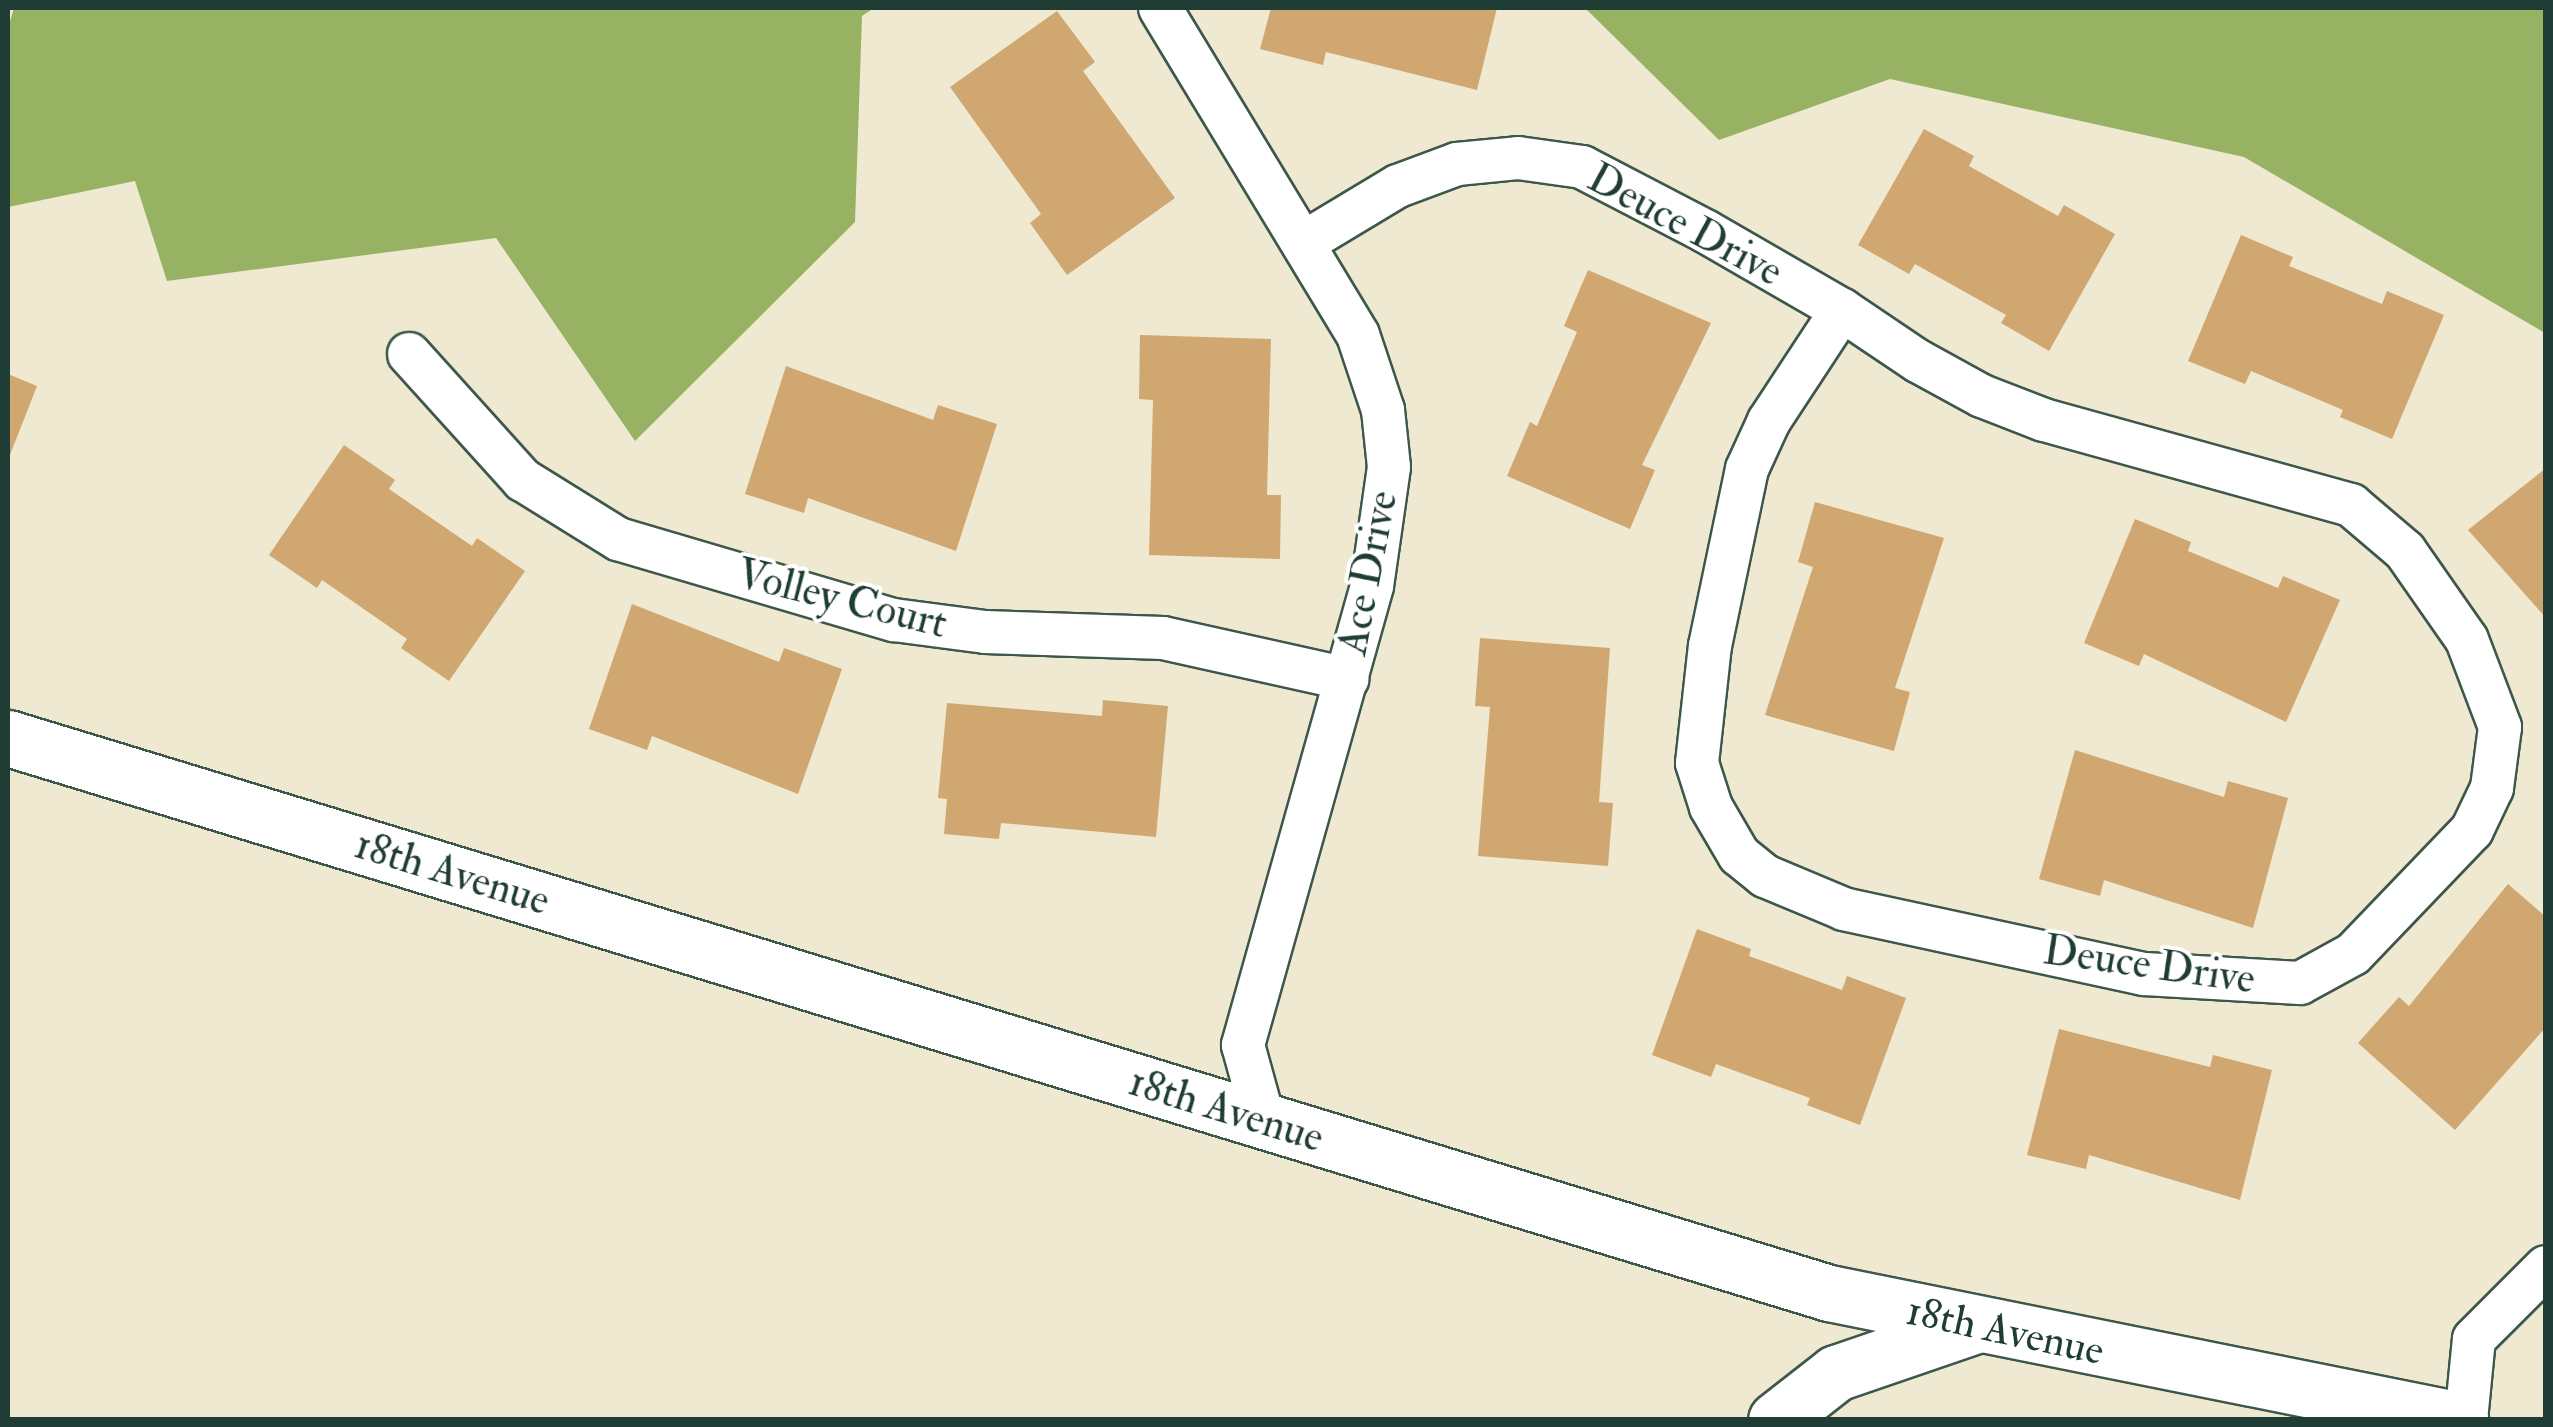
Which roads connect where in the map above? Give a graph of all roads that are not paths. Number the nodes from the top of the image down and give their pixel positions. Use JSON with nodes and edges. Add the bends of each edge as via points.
{"nodes":[{"id":1,"x":1160,"y":8,"type":"edge"},
{"id":2,"x":1303,"y":243,"type":"junction"},
{"id":3,"x":1842,"y":310,"type":"junction"},
{"id":4,"x":409,"y":354,"type":"dead end"},
{"id":5,"x":1348,"y":678,"type":"junction"},
{"id":6,"x":8,"y":738,"type":"edge"},
{"id":7,"x":1264,"y":1122,"type":"junction"},
{"id":8,"x":2546,"y":1267,"type":"edge"},
{"id":9,"x":1976,"y":1324,"type":"junction"},
{"id":10,"x":1776,"y":1420,"type":"edge"},
{"id":11,"x":2463,"y":1420,"type":"edge"}],
"edges":[{"from":1,"to":2,"type":"street","name":"Ace Drive"},
{"from":2,"to":3,"type":"street","name":"Deuce Drive","via":[[1427,173],[1488,159],[1550,161],[1612,180]]},
{"from":2,"to":5,"type":"street","name":"Ace Drive","via":[[1364,348],[1389,466],[1384,531]]},
{"from":3,"to":3,"type":"street","name":"Deuce Drive","via":[[1982,396],[2044,420],[2314,490],[2351,505],[2405,551],[2467,640],[2500,727],[2492,788],[2472,830],[2353,954],[2300,983],[2144,974],[1844,908],[1766,876],[1738,854],[1711,807],[1697,763],[1710,646],[1747,469],[1769,421]]},
{"from":4,"to":5,"type":"street","name":"Volley Court","via":[[522,480],[618,539],[894,620],[985,632],[1162,638]]},
{"from":5,"to":7,"type":"street","name":"Ace Drive","via":[[1243,1045]]},
{"from":6,"to":7,"type":"street","name":"18th Avenue"},
{"from":7,"to":9,"type":"street","name":"18th Avenue","via":[[1739,1267]]},
{"from":8,"to":11,"type":"street","via":[[2474,1339]]},
{"from":9,"to":10,"type":"street","via":[[1836,1373]]},
{"from":9,"to":11,"type":"street","name":"18th Avenue","via":[[2105,1353],[2343,1391]]}]}
